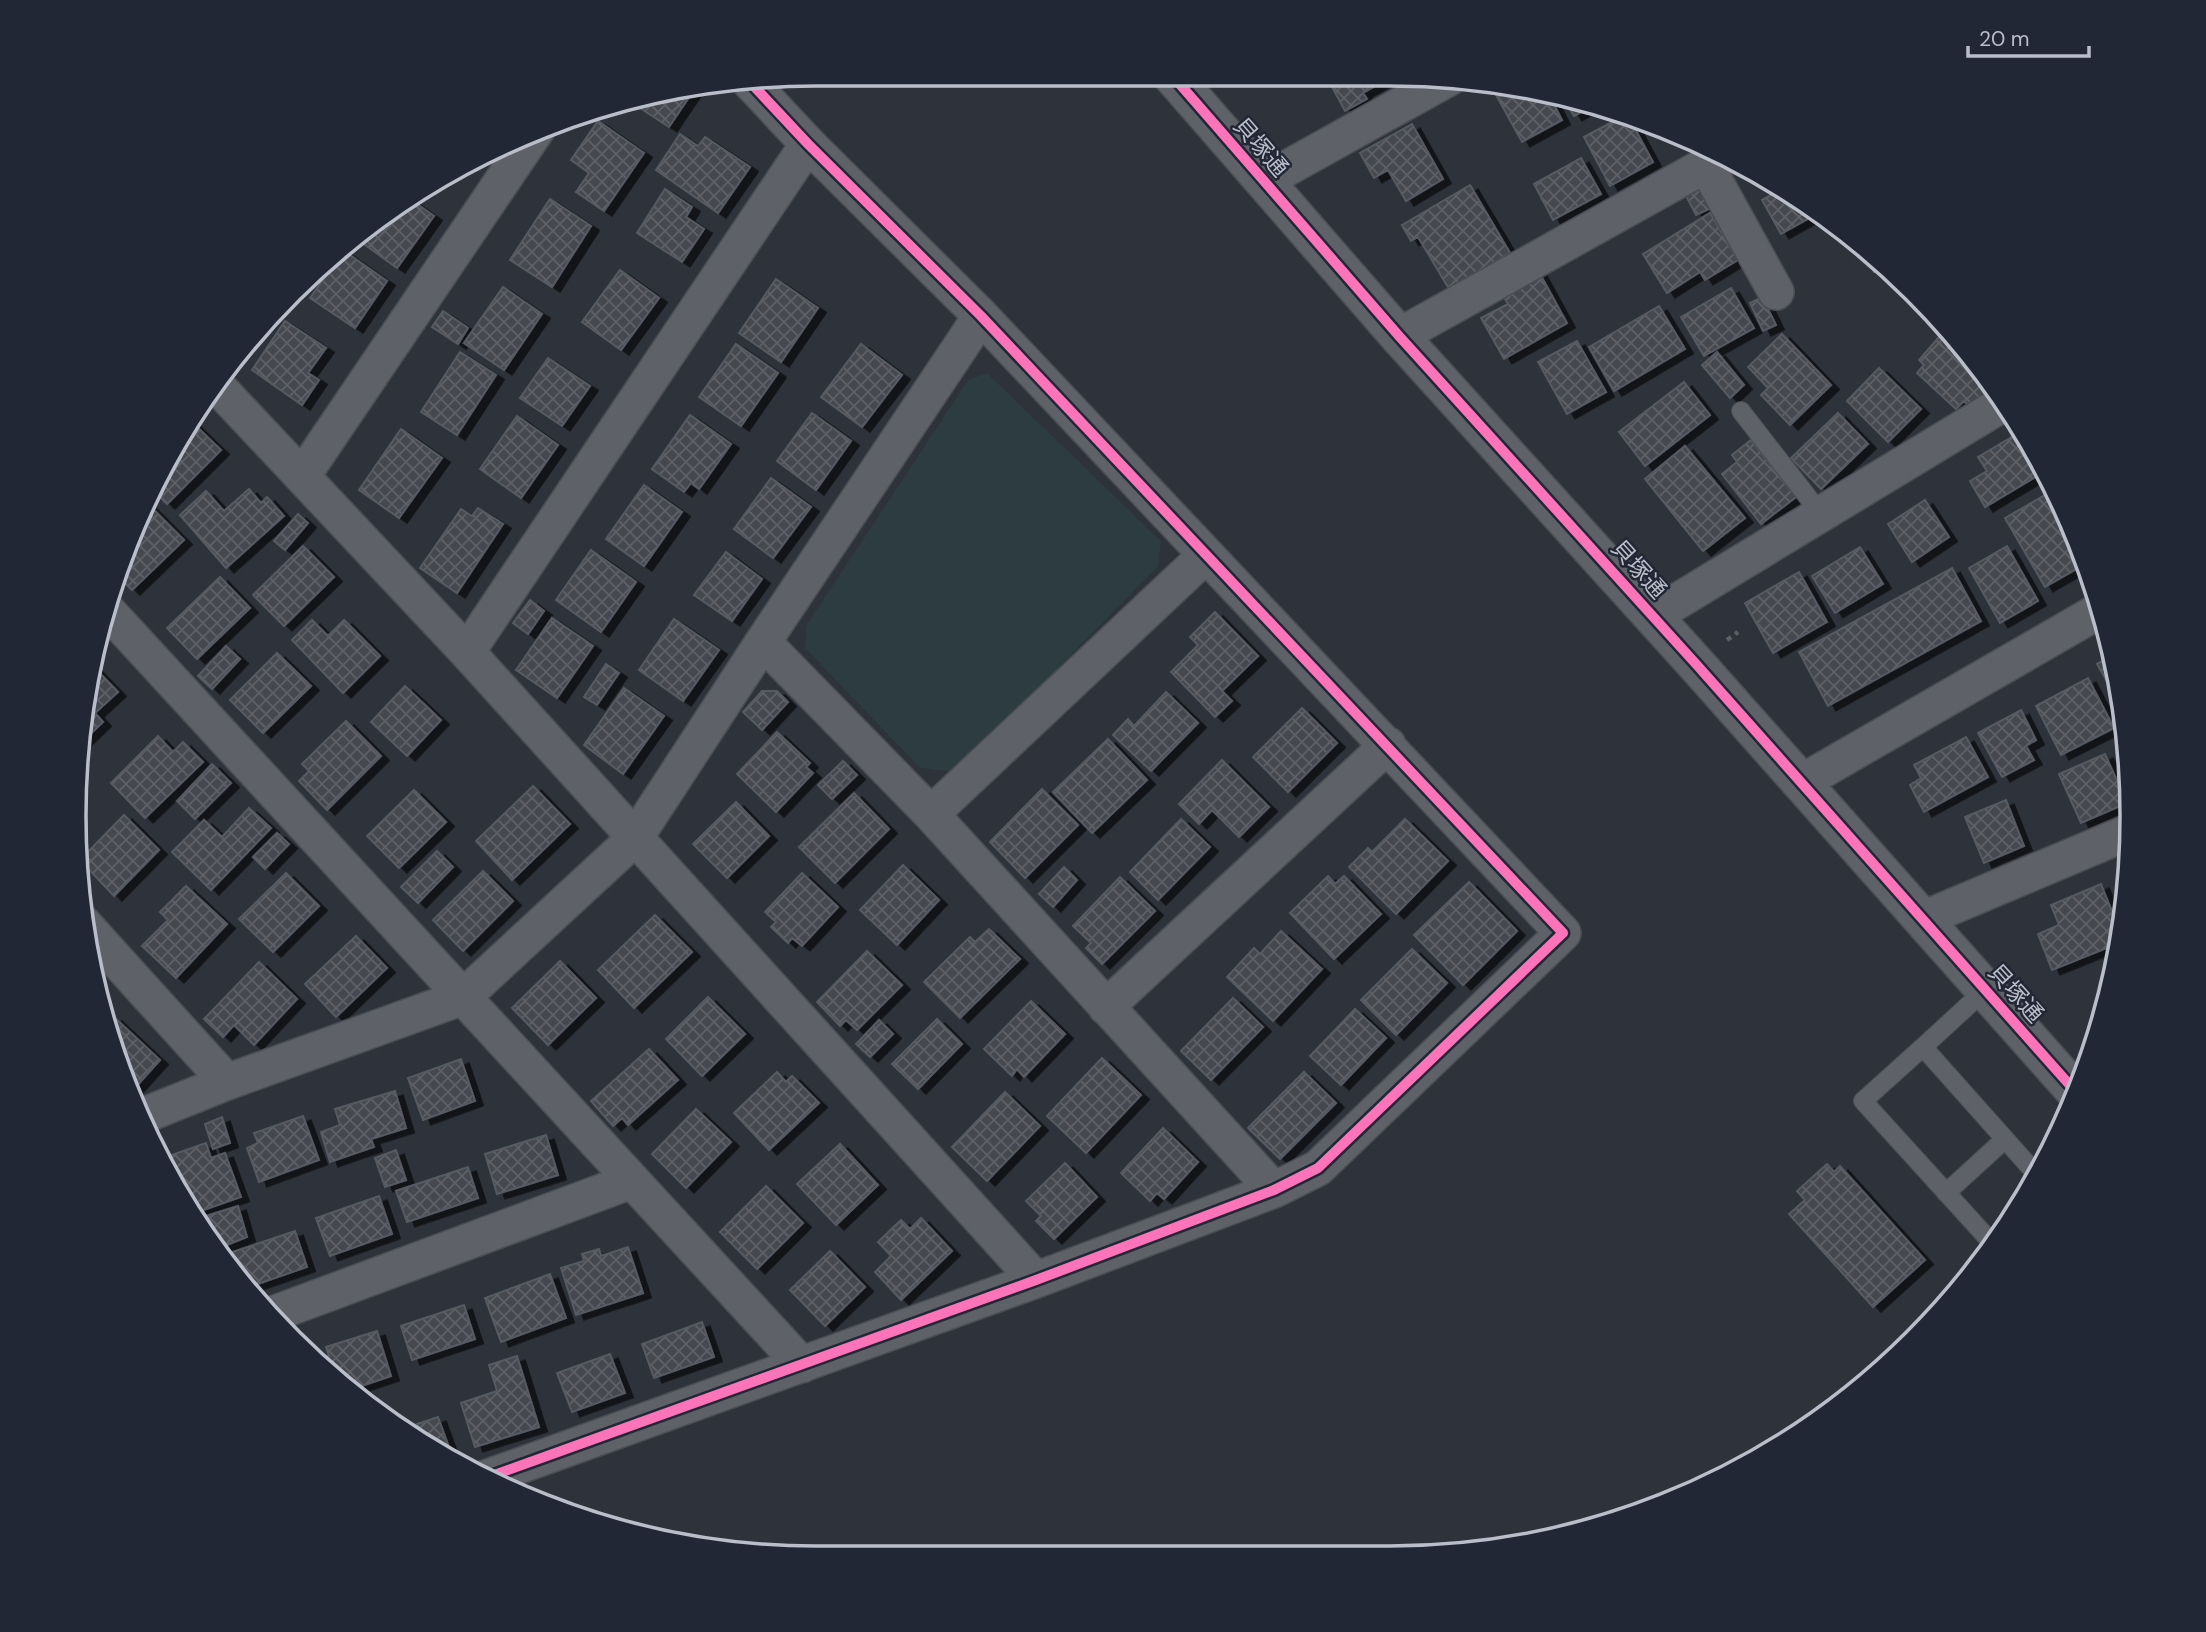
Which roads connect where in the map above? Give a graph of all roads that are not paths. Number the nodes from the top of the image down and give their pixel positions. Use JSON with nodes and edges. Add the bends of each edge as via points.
{"nodes":[{"id":1,"x":1181,"y":86,"type":"edge"},
{"id":2,"x":1433,"y":87,"type":"edge"},
{"id":3,"x":756,"y":88,"type":"edge"},
{"id":4,"x":808,"y":144,"type":"junction"},
{"id":5,"x":526,"y":146,"type":"edge"},
{"id":6,"x":1713,"y":161,"type":"edge"},
{"id":7,"x":1715,"y":162,"type":"edge"},
{"id":8,"x":1264,"y":181,"type":"junction"},
{"id":9,"x":1776,"y":292,"type":"dead end"},
{"id":10,"x":981,"y":316,"type":"junction"},
{"id":11,"x":1399,"y":336,"type":"junction"},
{"id":12,"x":222,"y":391,"type":"edge"},
{"id":13,"x":1996,"y":409,"type":"edge"},
{"id":14,"x":1741,"y":411,"type":"dead end"},
{"id":15,"x":303,"y":475,"type":"junction"},
{"id":16,"x":1821,"y":514,"type":"junction"},
{"id":17,"x":1206,"y":555,"type":"junction"},
{"id":18,"x":2091,"y":615,"type":"edge"},
{"id":19,"x":1653,"y":616,"type":"junction"},
{"id":20,"x":114,"y":618,"type":"edge"},
{"id":21,"x":763,"y":642,"type":"junction"},
{"id":22,"x":467,"y":652,"type":"junction"},
{"id":23,"x":1388,"y":745,"type":"junction"},
{"id":24,"x":1802,"y":782,"type":"junction"},
{"id":25,"x":931,"y":814,"type":"junction"},
{"id":26,"x":2120,"y":836,"type":"edge"},
{"id":27,"x":635,"y":838,"type":"junction"},
{"id":28,"x":1923,"y":919,"type":"junction"},
{"id":29,"x":97,"y":938,"type":"edge"},
{"id":30,"x":1985,"y":990,"type":"junction"},
{"id":31,"x":463,"y":997,"type":"junction"},
{"id":32,"x":1106,"y":1007,"type":"junction"},
{"id":33,"x":1923,"y":1046,"type":"junction"},
{"id":34,"x":2072,"y":1075,"type":"edge"},
{"id":35,"x":227,"y":1082,"type":"junction"},
{"id":36,"x":149,"y":1113,"type":"edge"},
{"id":37,"x":2005,"y":1139,"type":"junction"},
{"id":38,"x":2030,"y":1167,"type":"edge"},
{"id":39,"x":631,"y":1181,"type":"junction"},
{"id":40,"x":1273,"y":1190,"type":"junction"},
{"id":41,"x":1946,"y":1192,"type":"junction"},
{"id":42,"x":1986,"y":1237,"type":"edge"},
{"id":43,"x":1036,"y":1280,"type":"junction"},
{"id":44,"x":280,"y":1311,"type":"edge"},
{"id":45,"x":802,"y":1365,"type":"junction"},
{"id":46,"x":498,"y":1473,"type":"edge"}],
"edges":[{"from":1,"to":8,"type":"street","name":"貝塚通"},
{"from":2,"to":8,"type":"street"},
{"from":3,"to":4,"type":"street"},
{"from":4,"to":10,"type":"street"},
{"from":4,"to":22,"type":"street"},
{"from":5,"to":15,"type":"street"},
{"from":6,"to":11,"type":"street"},
{"from":7,"to":9,"type":"street"},
{"from":8,"to":11,"type":"street","name":"貝塚通"},
{"from":10,"to":17,"type":"street"},
{"from":10,"to":21,"type":"street"},
{"from":11,"to":19,"type":"street","name":"貝塚通"},
{"from":12,"to":15,"type":"street"},
{"from":13,"to":16,"type":"street"},
{"from":14,"to":16,"type":"lane"},
{"from":15,"to":22,"type":"street"},
{"from":16,"to":19,"type":"street"},
{"from":17,"to":23,"type":"street"},
{"from":17,"to":25,"type":"street"},
{"from":18,"to":24,"type":"street"},
{"from":19,"to":24,"type":"street","name":"貝塚通"},
{"from":20,"to":31,"type":"street"},
{"from":21,"to":25,"type":"street"},
{"from":21,"to":27,"type":"street"},
{"from":22,"to":27,"type":"street"},
{"from":23,"to":32,"type":"street"},
{"from":23,"to":40,"type":"street","via":[[1563,933],[1318,1168]]},
{"from":24,"to":28,"type":"street","name":"貝塚通"},
{"from":25,"to":32,"type":"street"},
{"from":26,"to":28,"type":"street"},
{"from":27,"to":31,"type":"street"},
{"from":27,"to":43,"type":"street"},
{"from":28,"to":30,"type":"street","name":"貝塚通"},
{"from":29,"to":35,"type":"street"},
{"from":30,"to":33,"type":"lane"},
{"from":30,"to":34,"type":"street","name":"貝塚通"},
{"from":31,"to":35,"type":"street"},
{"from":31,"to":39,"type":"street"},
{"from":32,"to":40,"type":"street"},
{"from":33,"to":37,"type":"lane"},
{"from":33,"to":41,"type":"lane","via":[[1863,1101]]},
{"from":35,"to":36,"type":"street"},
{"from":37,"to":38,"type":"lane"},
{"from":37,"to":41,"type":"lane"},
{"from":39,"to":44,"type":"street"},
{"from":39,"to":45,"type":"street"},
{"from":40,"to":43,"type":"street"},
{"from":41,"to":42,"type":"lane"},
{"from":43,"to":45,"type":"street"},
{"from":45,"to":46,"type":"street"}]}
